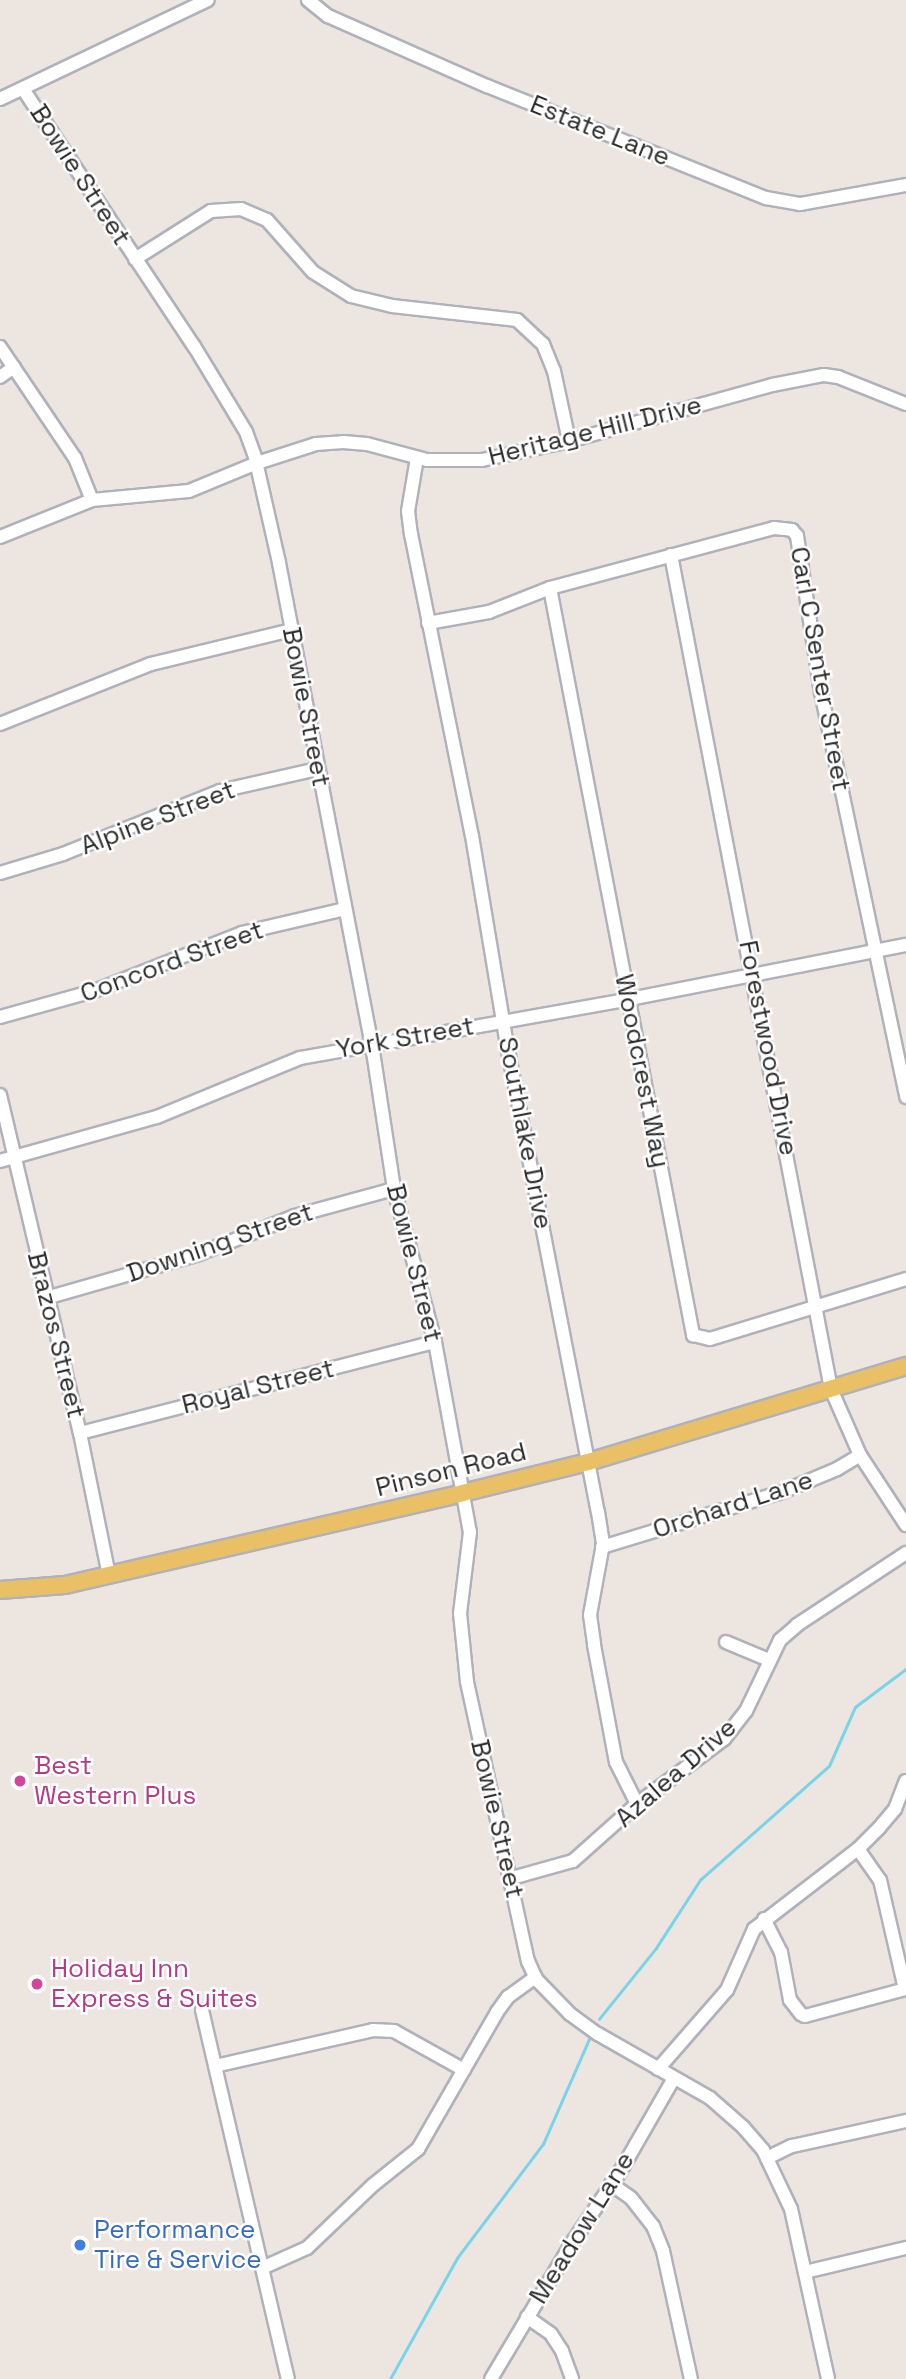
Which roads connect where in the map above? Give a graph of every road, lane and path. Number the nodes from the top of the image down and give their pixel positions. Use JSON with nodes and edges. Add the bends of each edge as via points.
{"nodes":[{"id":1,"x":208,"y":0,"type":"edge"},
{"id":2,"x":308,"y":0,"type":"edge"},
{"id":3,"x":23,"y":89,"type":"junction"},
{"id":4,"x":0,"y":99,"type":"edge"},
{"id":5,"x":906,"y":185,"type":"edge"},
{"id":6,"x":135,"y":259,"type":"junction"},
{"id":7,"x":0,"y":347,"type":"edge"},
{"id":8,"x":14,"y":367,"type":"junction"},
{"id":9,"x":0,"y":377,"type":"edge"},
{"id":10,"x":906,"y":404,"type":"edge"},
{"id":11,"x":569,"y":441,"type":"junction"},
{"id":12,"x":417,"y":458,"type":"junction"},
{"id":13,"x":257,"y":463,"type":"junction"},
{"id":14,"x":92,"y":500,"type":"junction"},
{"id":15,"x":0,"y":537,"type":"edge"},
{"id":16,"x":671,"y":555,"type":"junction"},
{"id":17,"x":550,"y":587,"type":"junction"},
{"id":18,"x":428,"y":623,"type":"junction"},
{"id":19,"x":292,"y":630,"type":"junction"},
{"id":20,"x":0,"y":724,"type":"edge"},
{"id":21,"x":318,"y":769,"type":"junction"},
{"id":22,"x":0,"y":873,"type":"edge"},
{"id":23,"x":345,"y":909,"type":"junction"},
{"id":24,"x":906,"y":945,"type":"edge"},
{"id":25,"x":876,"y":951,"type":"junction"},
{"id":26,"x":752,"y":973,"type":"junction"},
{"id":27,"x":629,"y":999,"type":"junction"},
{"id":28,"x":0,"y":1017,"type":"edge"},
{"id":29,"x":503,"y":1021,"type":"junction"},
{"id":30,"x":372,"y":1045,"type":"junction"},
{"id":31,"x":0,"y":1096,"type":"edge"},
{"id":32,"x":906,"y":1097,"type":"edge"},
{"id":33,"x":14,"y":1158,"type":"junction"},
{"id":34,"x":0,"y":1161,"type":"edge"},
{"id":35,"x":394,"y":1189,"type":"junction"},
{"id":36,"x":906,"y":1279,"type":"edge"},
{"id":37,"x":46,"y":1298,"type":"junction"},
{"id":38,"x":817,"y":1309,"type":"junction"},
{"id":39,"x":435,"y":1342,"type":"junction"},
{"id":40,"x":906,"y":1366,"type":"edge"},
{"id":41,"x":831,"y":1388,"type":"junction"},
{"id":42,"x":80,"y":1433,"type":"junction"},
{"id":43,"x":860,"y":1455,"type":"junction"},
{"id":44,"x":588,"y":1462,"type":"junction"},
{"id":45,"x":462,"y":1493,"type":"junction"},
{"id":46,"x":906,"y":1525,"type":"edge"},
{"id":47,"x":603,"y":1547,"type":"junction"},
{"id":48,"x":906,"y":1553,"type":"edge"},
{"id":49,"x":109,"y":1576,"type":"junction"},
{"id":50,"x":0,"y":1590,"type":"edge"},
{"id":51,"x":726,"y":1642,"type":"dead end"},
{"id":52,"x":769,"y":1660,"type":"junction"},
{"id":53,"x":906,"y":1781,"type":"edge"},
{"id":54,"x":638,"y":1804,"type":"junction"},
{"id":55,"x":858,"y":1849,"type":"junction"},
{"id":56,"x":512,"y":1878,"type":"junction"},
{"id":57,"x":764,"y":1919,"type":"junction"},
{"id":58,"x":536,"y":1977,"type":"junction"},
{"id":59,"x":905,"y":1989,"type":"edge"},
{"id":60,"x":202,"y":2010,"type":"dead end"},
{"id":61,"x":215,"y":2066,"type":"junction"},
{"id":62,"x":658,"y":2069,"type":"junction"},
{"id":63,"x":464,"y":2070,"type":"junction"},
{"id":64,"x":674,"y":2078,"type":"junction"},
{"id":65,"x":906,"y":2121,"type":"edge"},
{"id":66,"x":767,"y":2158,"type":"junction"},
{"id":67,"x":611,"y":2184,"type":"junction"},
{"id":68,"x":906,"y":2248,"type":"edge"},
{"id":69,"x":262,"y":2268,"type":"junction"},
{"id":70,"x":806,"y":2272,"type":"junction"},
{"id":71,"x":527,"y":2317,"type":"junction"},
{"id":72,"x":288,"y":2379,"type":"edge"},
{"id":73,"x":491,"y":2379,"type":"edge"},
{"id":74,"x":572,"y":2379,"type":"edge"},
{"id":75,"x":691,"y":2379,"type":"edge"},
{"id":76,"x":828,"y":2379,"type":"edge"}],
"edges":[{"from":1,"to":3,"type":"street"},
{"from":2,"to":5,"type":"street","name":"Estate Lane","via":[[328,16],[487,86],[766,198],[800,204]]},
{"from":3,"to":4,"type":"street"},
{"from":3,"to":6,"type":"street","name":"Bowie Street"},
{"from":6,"to":11,"type":"street","via":[[211,211],[241,209],[267,220],[313,272],[351,296],[392,306],[517,320],[543,344],[554,370]]},
{"from":6,"to":13,"type":"street","name":"Bowie Street","via":[[214,378],[246,432]]},
{"from":7,"to":8,"type":"street"},
{"from":8,"to":9,"type":"street"},
{"from":8,"to":14,"type":"street","via":[[75,458]]},
{"from":10,"to":11,"type":"street","name":"Heritage Hill Drive","via":[[838,377],[815,376]]},
{"from":11,"to":12,"type":"street","name":"Heritage Hill Drive","via":[[482,460]]},
{"from":12,"to":13,"type":"street","name":"Heritage Hill Drive","via":[[343,442],[316,444]]},
{"from":12,"to":18,"type":"street","name":"Southlake Drive","via":[[408,510]]},
{"from":13,"to":14,"type":"street","name":"Heritage Hill Drive","via":[[181,493]]},
{"from":13,"to":19,"type":"street","name":"Bowie Street"},
{"from":14,"to":15,"type":"street","name":"Heritage Hill Drive"},
{"from":16,"to":17,"type":"street","name":"Carl C Senter Street"},
{"from":16,"to":25,"type":"street","name":"Carl C Senter Street","via":[[774,528],[785,527],[797,536],[821,692]]},
{"from":16,"to":26,"type":"street","name":"Forestwood Drive"},
{"from":17,"to":18,"type":"street","name":"Carl C Senter Street","via":[[489,612]]},
{"from":17,"to":27,"type":"street","name":"Woodcrest Way"},
{"from":18,"to":29,"type":"street","name":"Southlake Drive","via":[[472,836]]},
{"from":19,"to":20,"type":"street","via":[[151,664]]},
{"from":19,"to":21,"type":"street","name":"Bowie Street"},
{"from":21,"to":22,"type":"street","name":"Alpine Street","via":[[220,791],[63,854]]},
{"from":21,"to":23,"type":"street","name":"Bowie Street"},
{"from":23,"to":28,"type":"street","name":"Concord Street","via":[[242,933],[94,991]]},
{"from":23,"to":30,"type":"street","name":"Bowie Street"},
{"from":24,"to":25,"type":"street","name":"York Street"},
{"from":25,"to":26,"type":"street","name":"York Street"},
{"from":25,"to":32,"type":"street","name":"Carl C Senter Street"},
{"from":26,"to":27,"type":"street","name":"York Street"},
{"from":26,"to":38,"type":"street","name":"Forestwood Drive"},
{"from":27,"to":29,"type":"street","name":"York Street"},
{"from":27,"to":38,"type":"street","name":"Woodcrest Way","via":[[693,1335],[710,1339]]},
{"from":29,"to":30,"type":"street","name":"York Street"},
{"from":29,"to":44,"type":"street","name":"Southlake Drive"},
{"from":30,"to":33,"type":"street","name":"York Street","via":[[279,1064],[157,1116]]},
{"from":30,"to":35,"type":"street","name":"Bowie Street"},
{"from":31,"to":33,"type":"street","name":"Brazos Street"},
{"from":33,"to":34,"type":"street","name":"York Street"},
{"from":33,"to":37,"type":"street","name":"Brazos Street"},
{"from":35,"to":37,"type":"street","name":"Downing Street","via":[[295,1216],[199,1254]]},
{"from":35,"to":39,"type":"street","name":"Bowie Street"},
{"from":36,"to":38,"type":"street","name":"Woodcrest Way"},
{"from":37,"to":42,"type":"street","name":"Brazos Street"},
{"from":38,"to":41,"type":"street","name":"Forestwood Drive"},
{"from":39,"to":42,"type":"street","name":"Royal Street"},
{"from":39,"to":45,"type":"street","name":"Bowie Street"},
{"from":40,"to":41,"type":"main road","name":"Pinson Road"},
{"from":41,"to":43,"type":"street","name":"Forestwood Drive"},
{"from":41,"to":44,"type":"main road","name":"Pinson Road"},
{"from":42,"to":49,"type":"street","name":"Brazos Street"},
{"from":43,"to":46,"type":"street","name":"Forestwood Drive"},
{"from":43,"to":47,"type":"street","name":"Orchard Lane","via":[[782,1492]]},
{"from":44,"to":45,"type":"main road","name":"Pinson Road"},
{"from":44,"to":47,"type":"street","name":"Southlake Drive"},
{"from":45,"to":49,"type":"main road","name":"Pinson Road"},
{"from":45,"to":56,"type":"street","name":"Bowie Street","via":[[470,1532],[460,1590],[463,1649]]},
{"from":47,"to":54,"type":"street","name":"Southlake Drive","via":[[590,1615],[594,1645],[616,1762]]},
{"from":48,"to":52,"type":"street","name":"Azalea Drive","via":[[797,1625],[780,1640]]},
{"from":49,"to":50,"type":"main road","name":"Pinson Road","via":[[49,1588]]},
{"from":51,"to":52,"type":"street"},
{"from":52,"to":54,"type":"street","name":"Azalea Drive","via":[[737,1726]]},
{"from":53,"to":55,"type":"street","via":[[895,1809]]},
{"from":54,"to":56,"type":"street","name":"Azalea Drive","via":[[573,1861]]},
{"from":55,"to":57,"type":"street"},
{"from":55,"to":59,"type":"street","via":[[880,1880]]},
{"from":56,"to":58,"type":"street","name":"Bowie Street","via":[[524,1946]]},
{"from":57,"to":59,"type":"street","via":[[781,1952],[790,2000],[805,2016]]},
{"from":57,"to":62,"type":"street","via":[[748,1939],[727,1990]]},
{"from":58,"to":62,"type":"street","name":"Bowie Street","via":[[570,2014]]},
{"from":58,"to":63,"type":"street","via":[[508,1997]]},
{"from":60,"to":61,"type":"street"},
{"from":61,"to":63,"type":"street","via":[[373,2030],[394,2031]]},
{"from":61,"to":69,"type":"street"},
{"from":62,"to":64,"type":"street","name":"Bowie Street"},
{"from":63,"to":69,"type":"street","via":[[418,2149],[307,2248]]},
{"from":64,"to":66,"type":"street","name":"Bowie Street","via":[[710,2098],[743,2127]]},
{"from":64,"to":67,"type":"street","name":"Meadow Lane"},
{"from":65,"to":66,"type":"street","via":[[792,2146]]},
{"from":66,"to":70,"type":"street","name":"Bowie Street","via":[[791,2209]]},
{"from":67,"to":71,"type":"street","name":"Meadow Lane"},
{"from":67,"to":75,"type":"street","via":[[643,2211],[658,2239]]},
{"from":68,"to":70,"type":"street"},
{"from":69,"to":72,"type":"street"},
{"from":70,"to":76,"type":"street","name":"Bowie Street"},
{"from":71,"to":73,"type":"street","name":"Meadow Lane"},
{"from":71,"to":74,"type":"street","via":[[551,2334]]}]}
